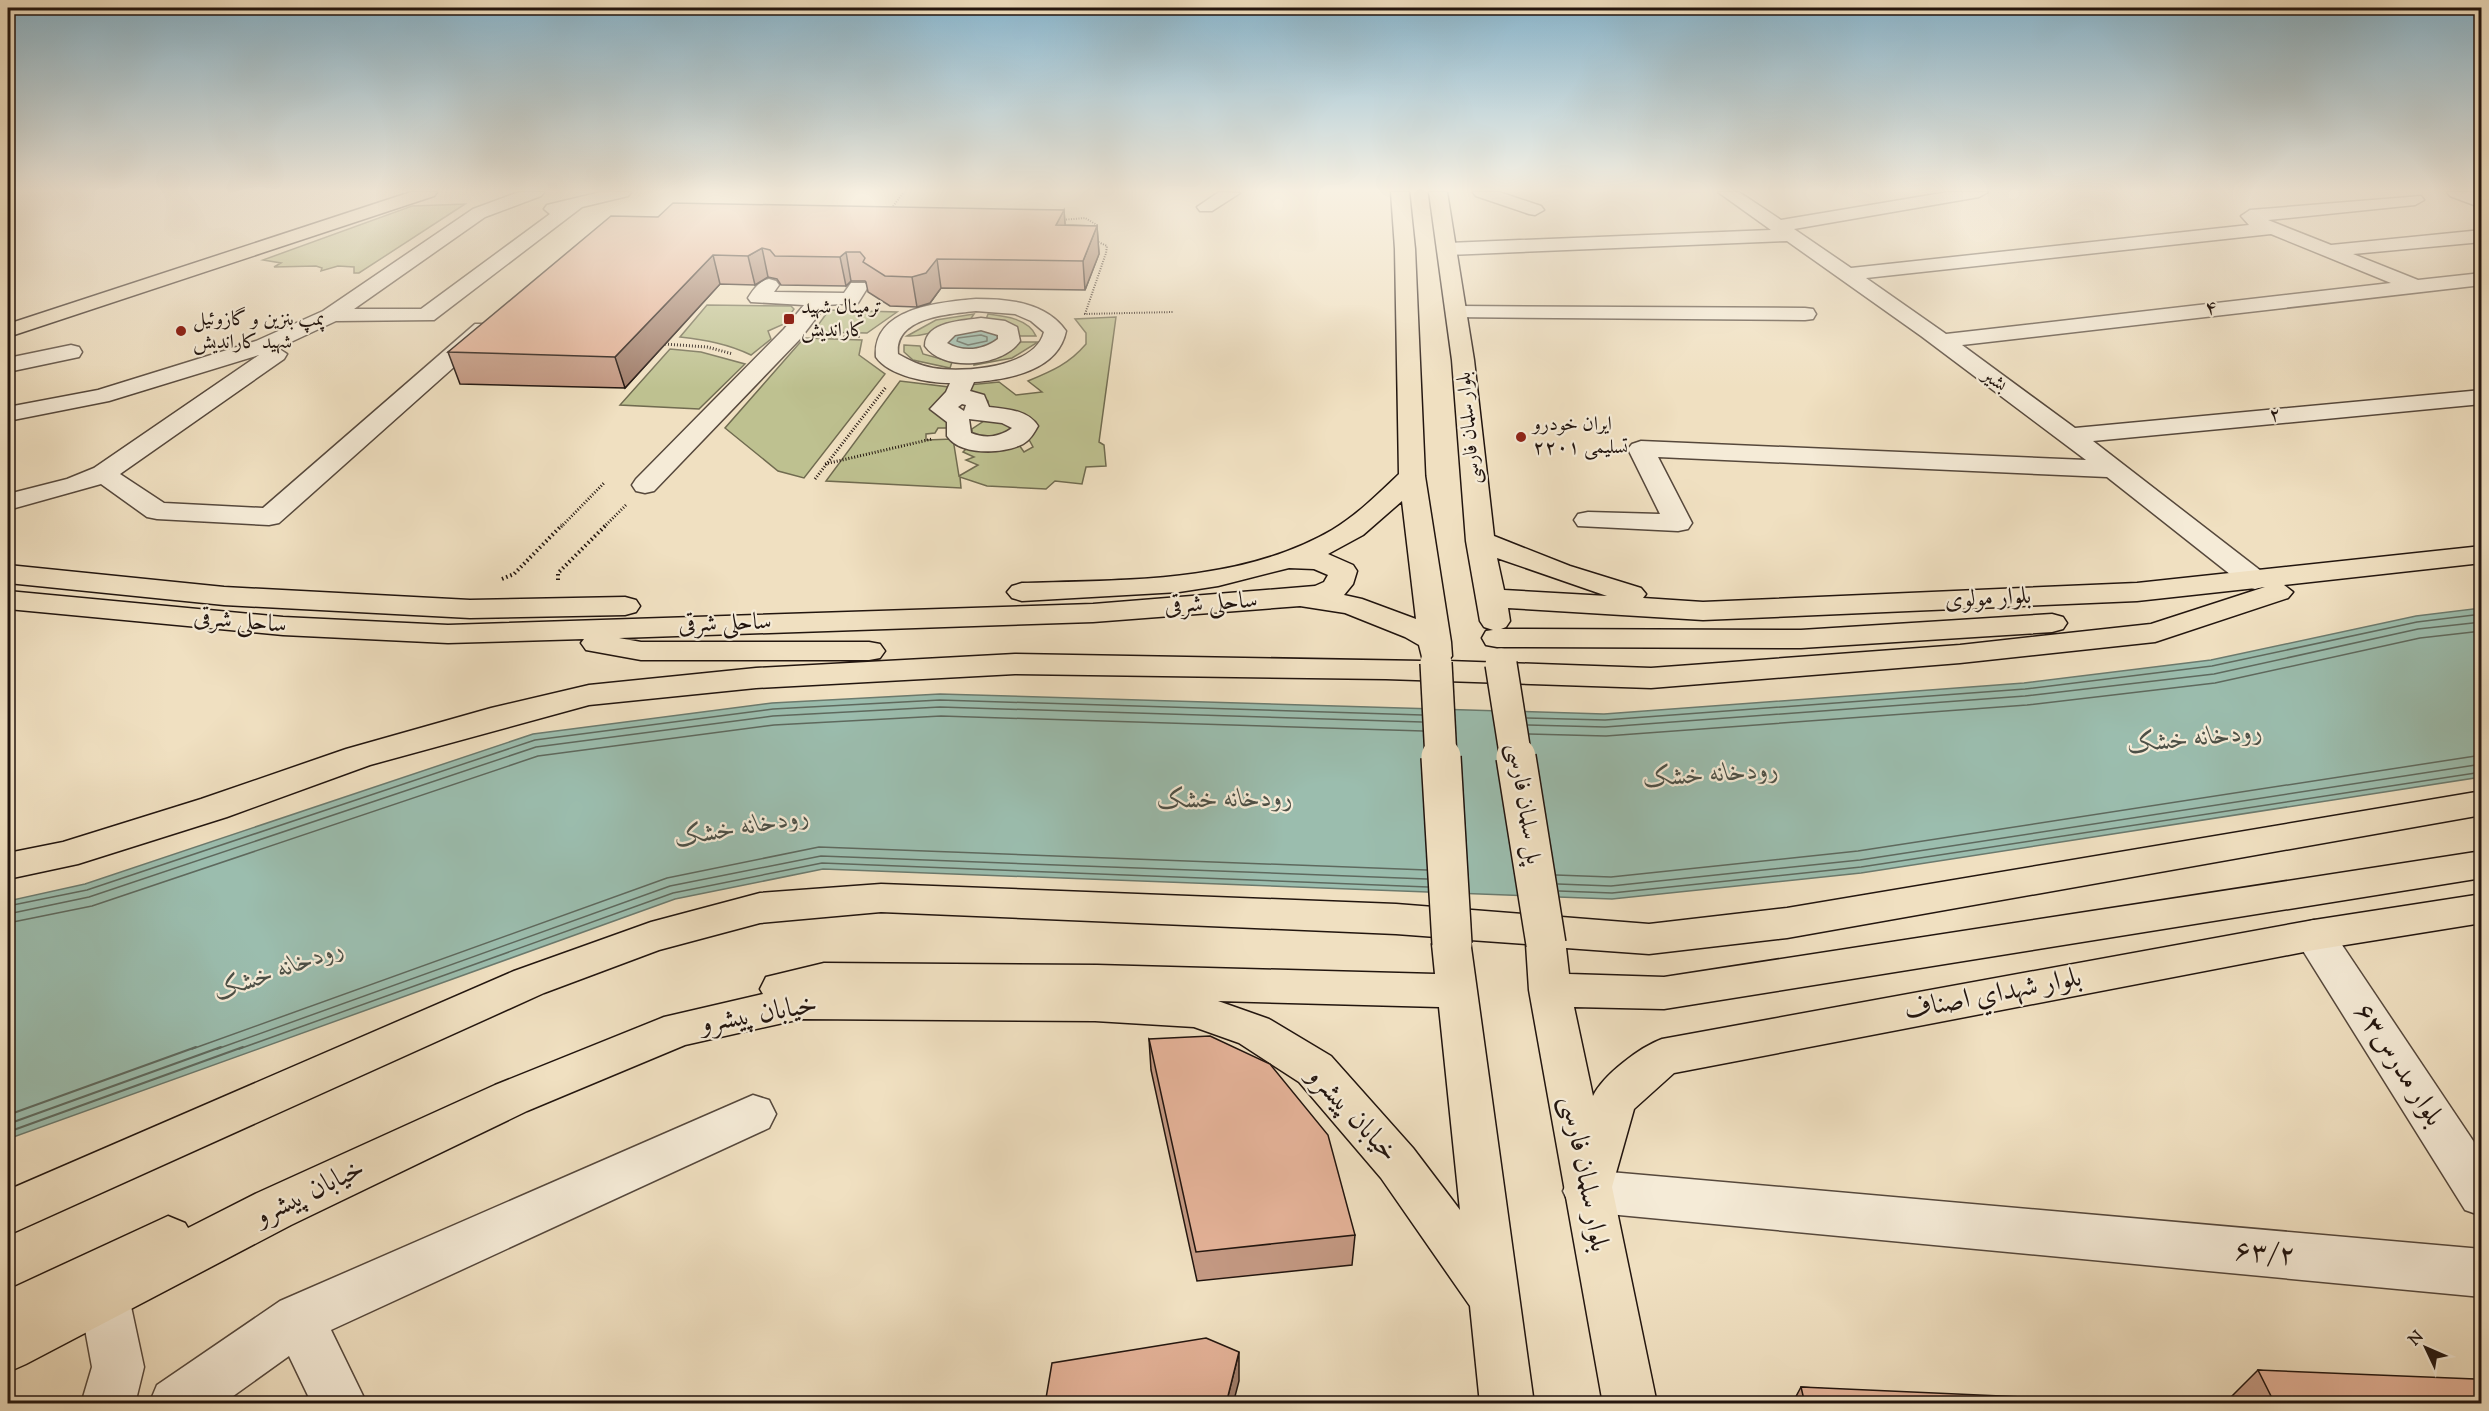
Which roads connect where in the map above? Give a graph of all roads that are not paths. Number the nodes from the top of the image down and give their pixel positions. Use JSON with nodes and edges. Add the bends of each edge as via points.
{"nodes":[{"id":1,"x":229,"y":258,"type":"edge"},
{"id":2,"x":414,"y":258,"type":"edge"},
{"id":3,"x":498,"y":258,"type":"edge"},
{"id":4,"x":1405,"y":258,"type":"edge"},
{"id":5,"x":1449,"y":258,"type":"edge"},
{"id":6,"x":1826,"y":258,"type":"edge"},
{"id":7,"x":1999,"y":258,"type":"edge"},
{"id":8,"x":2346,"y":258,"type":"edge"},
{"id":9,"x":1850,"y":274,"type":"junction"},
{"id":10,"x":2481,"y":279,"type":"edge"},
{"id":11,"x":769,"y":285,"type":"edge"},
{"id":12,"x":2413,"y":285,"type":"junction"},
{"id":13,"x":858,"y":287,"type":"edge"},
{"id":14,"x":820,"y":299,"type":"junction"},
{"id":15,"x":1457,"y":312,"type":"junction"},
{"id":16,"x":500,"y":314,"type":"edge"},
{"id":17,"x":1805,"y":314,"type":"dead end"},
{"id":18,"x":331,"y":315,"type":"junction"},
{"id":19,"x":8,"y":331,"type":"edge"},
{"id":20,"x":1940,"y":341,"type":"junction"},
{"id":21,"x":71,"y":352,"type":"dead end"},
{"id":22,"x":8,"y":365,"type":"edge"},
{"id":23,"x":961,"y":386,"type":"junction"},
{"id":24,"x":2481,"y":396,"type":"edge"},
{"id":25,"x":8,"y":414,"type":"edge"},
{"id":26,"x":2069,"y":436,"type":"junction"},
{"id":27,"x":2112,"y":469,"type":"junction"},
{"id":28,"x":103,"y":474,"type":"junction"},
{"id":29,"x":1412,"y":476,"type":"junction"},
{"id":30,"x":645,"y":485,"type":"road end"},
{"id":31,"x":8,"y":502,"type":"edge"},
{"id":32,"x":1588,"y":520,"type":"dead end"},
{"id":33,"x":1480,"y":541,"type":"junction"},
{"id":34,"x":2481,"y":554,"type":"edge"},
{"id":35,"x":1283,"y":560,"type":"junction"},
{"id":36,"x":2481,"y":569,"type":"edge"},
{"id":37,"x":8,"y":574,"type":"edge"},
{"id":38,"x":2266,"y":586,"type":"junction"},
{"id":39,"x":1300,"y":597,"type":"junction"},
{"id":40,"x":1492,"y":598,"type":"junction"},
{"id":41,"x":8,"y":600,"type":"edge"},
{"id":42,"x":1531,"y":600,"type":"junction"},
{"id":43,"x":1703,"y":611,"type":"junction"},
{"id":44,"x":538,"y":621,"type":"junction"},
{"id":45,"x":1535,"y":637,"type":"junction"},
{"id":46,"x":1499,"y":651,"type":"junction"},
{"id":47,"x":1436,"y":653,"type":"junction"},
{"id":48,"x":1015,"y":664,"type":"junction"},
{"id":49,"x":2481,"y":803,"type":"edge"},
{"id":50,"x":2481,"y":864,"type":"edge"},
{"id":51,"x":8,"y":866,"type":"edge"},
{"id":52,"x":2281,"y":895,"type":"junction"},
{"id":53,"x":2481,"y":908,"type":"edge"},
{"id":54,"x":2314,"y":935,"type":"junction"},
{"id":55,"x":1546,"y":944,"type":"joint"},
{"id":56,"x":1550,"y":990,"type":"junction"},
{"id":57,"x":1456,"y":991,"type":"junction"},
{"id":58,"x":753,"y":1114,"type":"dead end"},
{"id":59,"x":1587,"y":1191,"type":"junction"},
{"id":60,"x":2481,"y":1195,"type":"edge"},
{"id":61,"x":8,"y":1213,"type":"edge"},
{"id":62,"x":2481,"y":1273,"type":"edge"},
{"id":63,"x":1493,"y":1296,"type":"junction"},
{"id":64,"x":104,"y":1297,"type":"junction"},
{"id":65,"x":8,"y":1316,"type":"edge"},
{"id":66,"x":298,"y":1319,"type":"junction"},
{"id":67,"x":8,"y":1346,"type":"edge"},
{"id":68,"x":108,"y":1404,"type":"edge"},
{"id":69,"x":176,"y":1404,"type":"edge"},
{"id":70,"x":340,"y":1404,"type":"edge"},
{"id":71,"x":1507,"y":1404,"type":"edge"},
{"id":72,"x":1630,"y":1404,"type":"edge"}],
"edges":[{"from":1,"to":19,"type":"main road"},
{"from":2,"to":18,"type":"street"},
{"from":3,"to":18,"type":"street","via":[[426,315]]},
{"from":4,"to":29,"type":"main road"},
{"from":5,"to":15,"type":"main road","name":"بلوار سلمان فارسی"},
{"from":6,"to":9,"type":"street","name":"بشیر"},
{"from":7,"to":9,"type":"street"},
{"from":8,"to":12,"type":"street"},
{"from":9,"to":20,"type":"street","name":"بشیر"},
{"from":10,"to":12,"type":"street","name":"۴"},
{"from":11,"to":14,"type":"street","via":[[758,298]]},
{"from":12,"to":20,"type":"street","name":"۴"},
{"from":13,"to":14,"type":"street","via":[[851,299]]},
{"from":14,"to":30,"type":"street","via":[[792,334]]},
{"from":15,"to":17,"type":"street"},
{"from":15,"to":33,"type":"main road","name":"بلوار سلمان فارسی"},
{"from":16,"to":28,"type":"street","via":[[269,517],[157,511]]},
{"from":18,"to":25,"type":"street","via":[[221,361],[101,396]]},
{"from":18,"to":28,"type":"street"},
{"from":20,"to":26,"type":"street","name":"بشیر"},
{"from":21,"to":22,"type":"street"},
{"from":23,"to":23,"type":"street","via":[[976,399],[975,414],[1008,416],[1026,426],[1017,437],[994,443],[965,440],[958,433],[959,422],[954,415],[942,409]]},
{"from":23,"to":23,"type":"street","via":[[1045,351],[1051,346],[1055,331],[1047,320],[1021,309],[996,305],[950,307],[906,321],[885,339],[886,357]]},
{"from":24,"to":26,"type":"street","name":"۲"},
{"from":26,"to":27,"type":"street","name":"بشیر"},
{"from":27,"to":32,"type":"street","via":[[1641,449],[1678,523]]},
{"from":27,"to":38,"type":"street","name":"بشیر"},
{"from":28,"to":31,"type":"street"},
{"from":29,"to":35,"type":"main road","name":"ساحلی شرقی","via":[[1367,519],[1331,542]]},
{"from":29,"to":47,"type":"main road"},
{"from":33,"to":40,"type":"main road","name":"بلوار سلمان فارسی"},
{"from":33,"to":43,"type":"main road","via":[[1620,591]]},
{"from":34,"to":38,"type":"main road","name":"بلوار مولوی"},
{"from":35,"to":39,"type":"main road","via":[[1319,560],[1343,571],[1341,583],[1331,592]]},
{"from":35,"to":44,"type":"main road","name":"ساحلی شرقی","via":[[1237,574],[1180,584]]},
{"from":36,"to":38,"type":"main road","name":"بلوار مولوی"},
{"from":37,"to":44,"type":"main road","name":"ساحلی شرقی","via":[[224,596],[470,609]]},
{"from":38,"to":43,"type":"main road","name":"بلوار مولوی"},
{"from":38,"to":45,"type":"main road","name":"بلوار مولوی","via":[[2115,619],[1836,637]]},
{"from":38,"to":48,"type":"main road","via":[[2155,633],[1960,654],[1651,678],[1374,668]]},
{"from":39,"to":44,"type":"main road","name":"ساحلی شرقی","via":[[1093,613]]},
{"from":39,"to":47,"type":"main road","name":"ساحلی شرقی","via":[[1351,604],[1416,630]]},
{"from":40,"to":42,"type":"main road","name":"بلوار مولوی"},
{"from":40,"to":46,"type":"main road","name":"بلوار سلمان فارسی"},
{"from":41,"to":44,"type":"main road","name":"ساحلی شرقی","via":[[283,626],[448,634]]},
{"from":42,"to":43,"type":"main road","name":"بلوار مولوی"},
{"from":42,"to":45,"type":"main road","via":[[1517,607],[1512,618],[1519,629]]},
{"from":44,"to":48,"type":"main road","via":[[641,651],[919,651]]},
{"from":45,"to":46,"type":"main road","name":"بلوار مولوی"},
{"from":46,"to":55,"type":"main road","name":"پل سلمان فارسی","bridge":true},
{"from":47,"to":57,"type":"main road","bridge":true},
{"from":48,"to":51,"type":"main road","via":[[756,678],[589,695],[358,757],[65,855]]},
{"from":49,"to":61,"type":"main road","via":[[1787,923],[1649,939],[1396,919],[881,898],[760,908],[651,937],[529,982]]},
{"from":50,"to":52,"type":"main road","name":"بلوار شهداي اصناف"},
{"from":52,"to":54,"type":"main road"},
{"from":52,"to":56,"type":"main road","name":"بلوار شهداي اصناف","via":[[1664,993]]},
{"from":53,"to":54,"type":"main road","name":"بلوار شهداي اصناف"},
{"from":54,"to":59,"type":"main road","name":"بلوار شهداي اصناف","via":[[1662,1057],[1614,1099]]},
{"from":54,"to":60,"type":"street","name":"بلوار مدرس۶۳"},
{"from":55,"to":56,"type":"main road","name":"بلوار سلمان فارسی"},
{"from":56,"to":59,"type":"main road","name":"بلوار سلمان فارسی"},
{"from":57,"to":63,"type":"main road"},
{"from":57,"to":65,"type":"main road","name":"خیابان پیشرو","via":[[1097,981],[824,979],[661,1019],[517,1078]]},
{"from":58,"to":66,"type":"street"},
{"from":59,"to":62,"type":"street","name":"۶۳/۲"},
{"from":59,"to":72,"type":"main road","name":"بلوار سلمان فارسی"},
{"from":63,"to":64,"type":"main road","name":"خیابان پیشرو","via":[[1397,1163],[1316,1070],[1254,1031],[1196,1010],[1095,1004],[801,1002],[679,1029],[511,1098],[274,1209]]},
{"from":63,"to":71,"type":"main road"},
{"from":64,"to":67,"type":"main road","name":"خیابان پیشرو"},
{"from":64,"to":68,"type":"street","via":[[117,1367]]},
{"from":66,"to":69,"type":"street"},
{"from":66,"to":70,"type":"street"}]}
